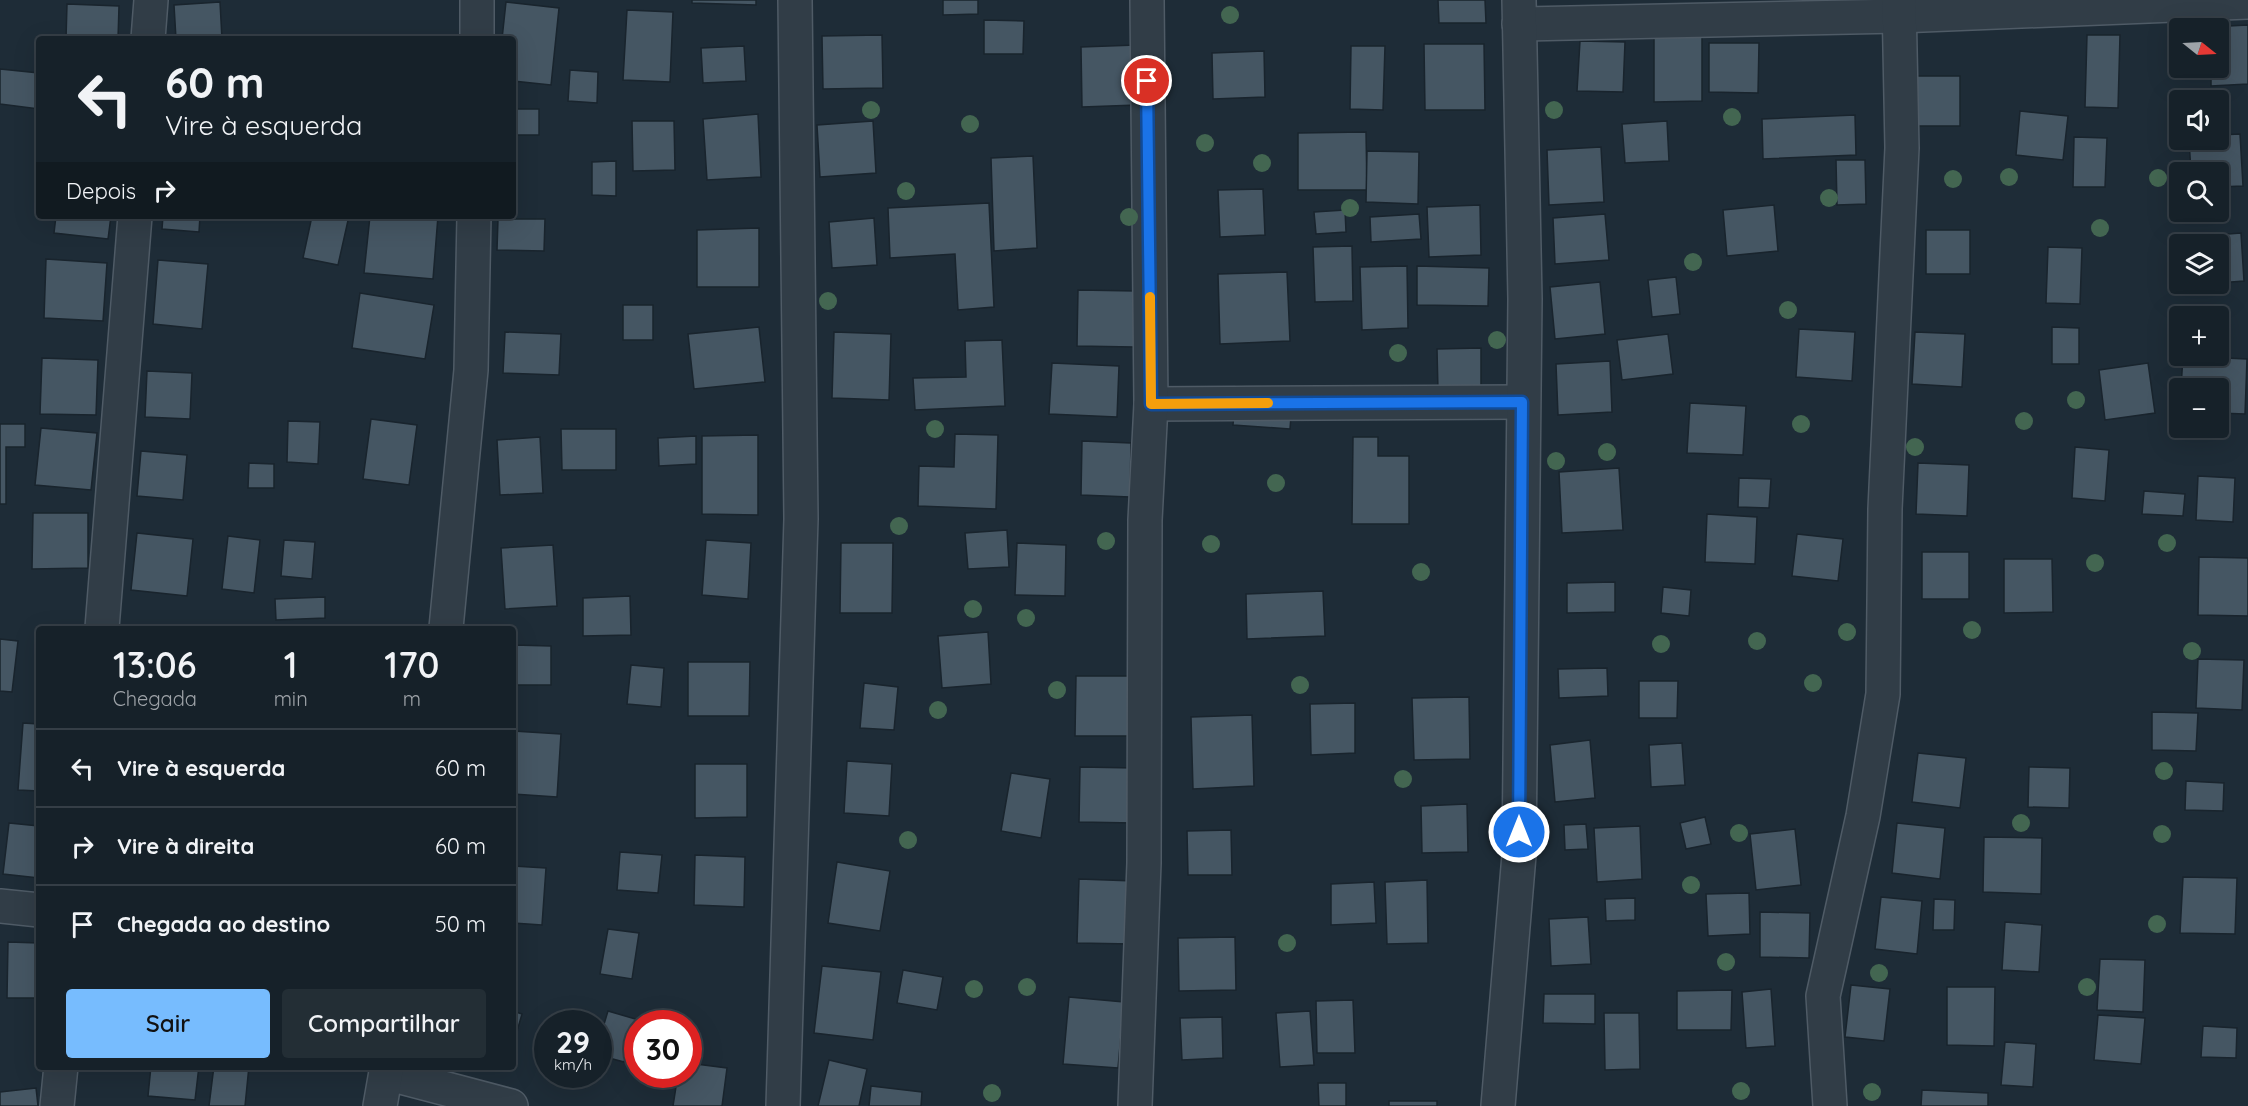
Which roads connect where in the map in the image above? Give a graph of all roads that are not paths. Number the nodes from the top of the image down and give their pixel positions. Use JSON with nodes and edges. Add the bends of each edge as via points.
{"nodes":[{"id":1,"x":151,"y":0,"type":"edge"},
{"id":2,"x":477,"y":0,"type":"edge"},
{"id":3,"x":795,"y":0,"type":"edge"},
{"id":4,"x":1147,"y":0,"type":"edge"},
{"id":5,"x":2248,"y":2,"type":"edge"},
{"id":6,"x":1899,"y":8,"type":"edge"},
{"id":7,"x":1519,"y":12,"type":"edge"},
{"id":8,"x":148,"y":36,"type":"edge"},
{"id":9,"x":477,"y":36,"type":"edge"},
{"id":10,"x":135,"y":219,"type":"edge"},
{"id":11,"x":474,"y":219,"type":"edge"},
{"id":12,"x":1522,"y":402,"type":"junction"},
{"id":13,"x":1151,"y":404,"type":"junction"},
{"id":14,"x":102,"y":626,"type":"edge"},
{"id":15,"x":446,"y":626,"type":"edge"},
{"id":16,"x":0,"y":906,"type":"edge"},
{"id":17,"x":36,"y":910,"type":"edge"},
{"id":18,"x":61,"y":1070,"type":"edge"},
{"id":19,"x":387,"y":1070,"type":"edge"},
{"id":20,"x":57,"y":1106,"type":"edge"},
{"id":21,"x":380,"y":1106,"type":"edge"},
{"id":22,"x":511,"y":1106,"type":"edge"},
{"id":23,"x":783,"y":1106,"type":"edge"},
{"id":24,"x":1135,"y":1106,"type":"edge"},
{"id":25,"x":1498,"y":1106,"type":"edge"},
{"id":26,"x":1830,"y":1106,"type":"edge"}],
"edges":[{"from":1,"to":8,"type":"street"},
{"from":2,"to":9,"type":"street"},
{"from":3,"to":23,"type":"street","via":[[801,519]]},
{"from":4,"to":13,"type":"street"},
{"from":5,"to":6,"type":"street"},
{"from":6,"to":7,"type":"street"},
{"from":6,"to":26,"type":"street","via":[[1902,148],[1884,508],[1883,694],[1863,816],[1824,996]]},
{"from":7,"to":12,"type":"street","via":[[1525,299]]},
{"from":10,"to":14,"type":"street"},
{"from":11,"to":15,"type":"street","via":[[471,370]]},
{"from":12,"to":13,"type":"street"},
{"from":12,"to":25,"type":"street","via":[[1519,855]]},
{"from":13,"to":24,"type":"street","via":[[1145,527],[1144,863]]},
{"from":16,"to":17,"type":"street"},
{"from":18,"to":20,"type":"street"},
{"from":19,"to":21,"type":"street"},
{"from":19,"to":22,"type":"street"}]}
